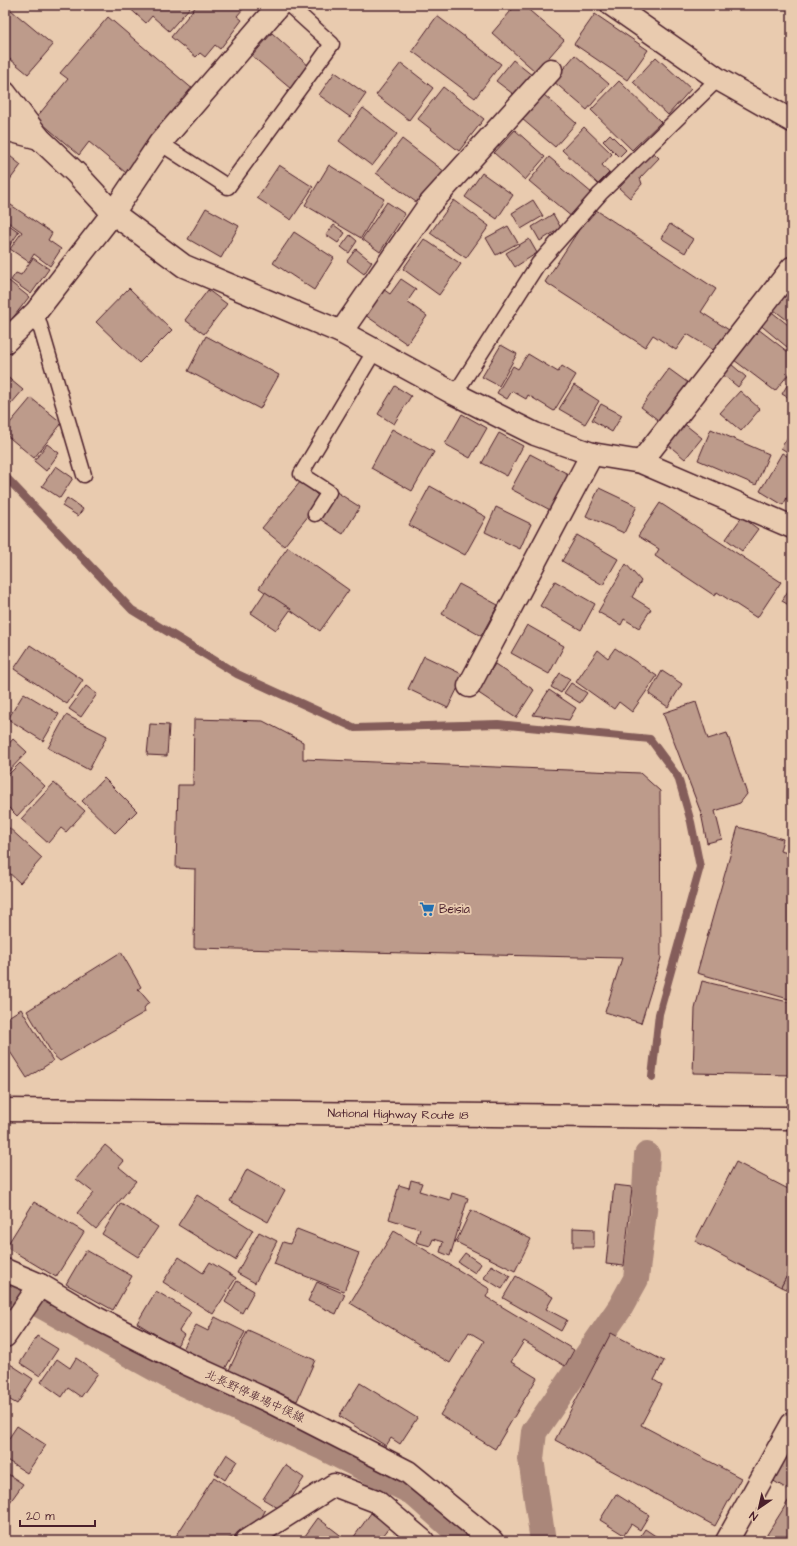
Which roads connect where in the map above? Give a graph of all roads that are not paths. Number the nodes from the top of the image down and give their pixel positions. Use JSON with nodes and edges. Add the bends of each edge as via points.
{"nodes":[{"id":1,"x":279,"y":5,"type":"edge"},
{"id":2,"x":289,"y":5,"type":"edge"},
{"id":3,"x":612,"y":5,"type":"edge"},
{"id":4,"x":550,"y":70,"type":"dead end"},
{"id":5,"x":718,"y":79,"type":"junction"},
{"id":6,"x":5,"y":93,"type":"edge"},
{"id":7,"x":792,"y":121,"type":"edge"},
{"id":8,"x":5,"y":129,"type":"edge"},
{"id":9,"x":39,"y":138,"type":"junction"},
{"id":10,"x":160,"y":143,"type":"junction"},
{"id":11,"x":113,"y":213,"type":"junction"},
{"id":12,"x":792,"y":268,"type":"edge"},
{"id":13,"x":36,"y":312,"type":"junction"},
{"id":14,"x":341,"y":332,"type":"junction"},
{"id":15,"x":5,"y":342,"type":"edge"},
{"id":16,"x":376,"y":350,"type":"junction"},
{"id":17,"x":455,"y":394,"type":"junction"},
{"id":18,"x":592,"y":454,"type":"junction"},
{"id":19,"x":641,"y":462,"type":"junction"},
{"id":20,"x":84,"y":475,"type":"dead end"},
{"id":21,"x":315,"y":514,"type":"dead end"},
{"id":22,"x":792,"y":527,"type":"edge"},
{"id":23,"x":469,"y":686,"type":"dead end"},
{"id":24,"x":5,"y":1110,"type":"edge"},
{"id":25,"x":792,"y":1118,"type":"edge"},
{"id":26,"x":5,"y":1270,"type":"edge"},
{"id":27,"x":33,"y":1296,"type":"junction"},
{"id":28,"x":5,"y":1336,"type":"edge"},
{"id":29,"x":792,"y":1424,"type":"edge"},
{"id":30,"x":246,"y":1541,"type":"edge"},
{"id":31,"x":423,"y":1541,"type":"edge"},
{"id":32,"x":492,"y":1541,"type":"edge"},
{"id":33,"x":727,"y":1541,"type":"edge"}],
"edges":[{"from":1,"to":10,"type":"main road"},
{"from":2,"to":10,"type":"lane","via":[[332,44],[228,187]]},
{"from":3,"to":5,"type":"main road"},
{"from":4,"to":14,"type":"main road","via":[[430,205]]},
{"from":5,"to":7,"type":"main road"},
{"from":5,"to":17,"type":"lane","via":[[600,194],[538,264]]},
{"from":6,"to":9,"type":"main road"},
{"from":8,"to":9,"type":"main road"},
{"from":9,"to":11,"type":"main road"},
{"from":10,"to":11,"type":"main road"},
{"from":11,"to":13,"type":"main road"},
{"from":11,"to":14,"type":"main road","via":[[184,266]]},
{"from":12,"to":19,"type":"main road"},
{"from":13,"to":15,"type":"main road"},
{"from":13,"to":20,"type":"lane"},
{"from":14,"to":16,"type":"main road"},
{"from":16,"to":17,"type":"main road"},
{"from":16,"to":21,"type":"lane","via":[[301,474],[329,492]]},
{"from":17,"to":18,"type":"main road","via":[[535,434]]},
{"from":18,"to":19,"type":"main road"},
{"from":18,"to":23,"type":"main road"},
{"from":19,"to":22,"type":"main road"},
{"from":24,"to":25,"type":"main road","name":"National Highway Route 18"},
{"from":26,"to":27,"type":"main road","name":"北長野停車場中俣線"},
{"from":27,"to":28,"type":"main road"},
{"from":27,"to":32,"type":"main road","name":"北長野停車場中俣線","via":[[94,1317],[176,1359],[269,1401],[408,1472]]},
{"from":29,"to":33,"type":"main road"},
{"from":30,"to":31,"type":"main road","via":[[334,1486],[376,1501]]}]}
